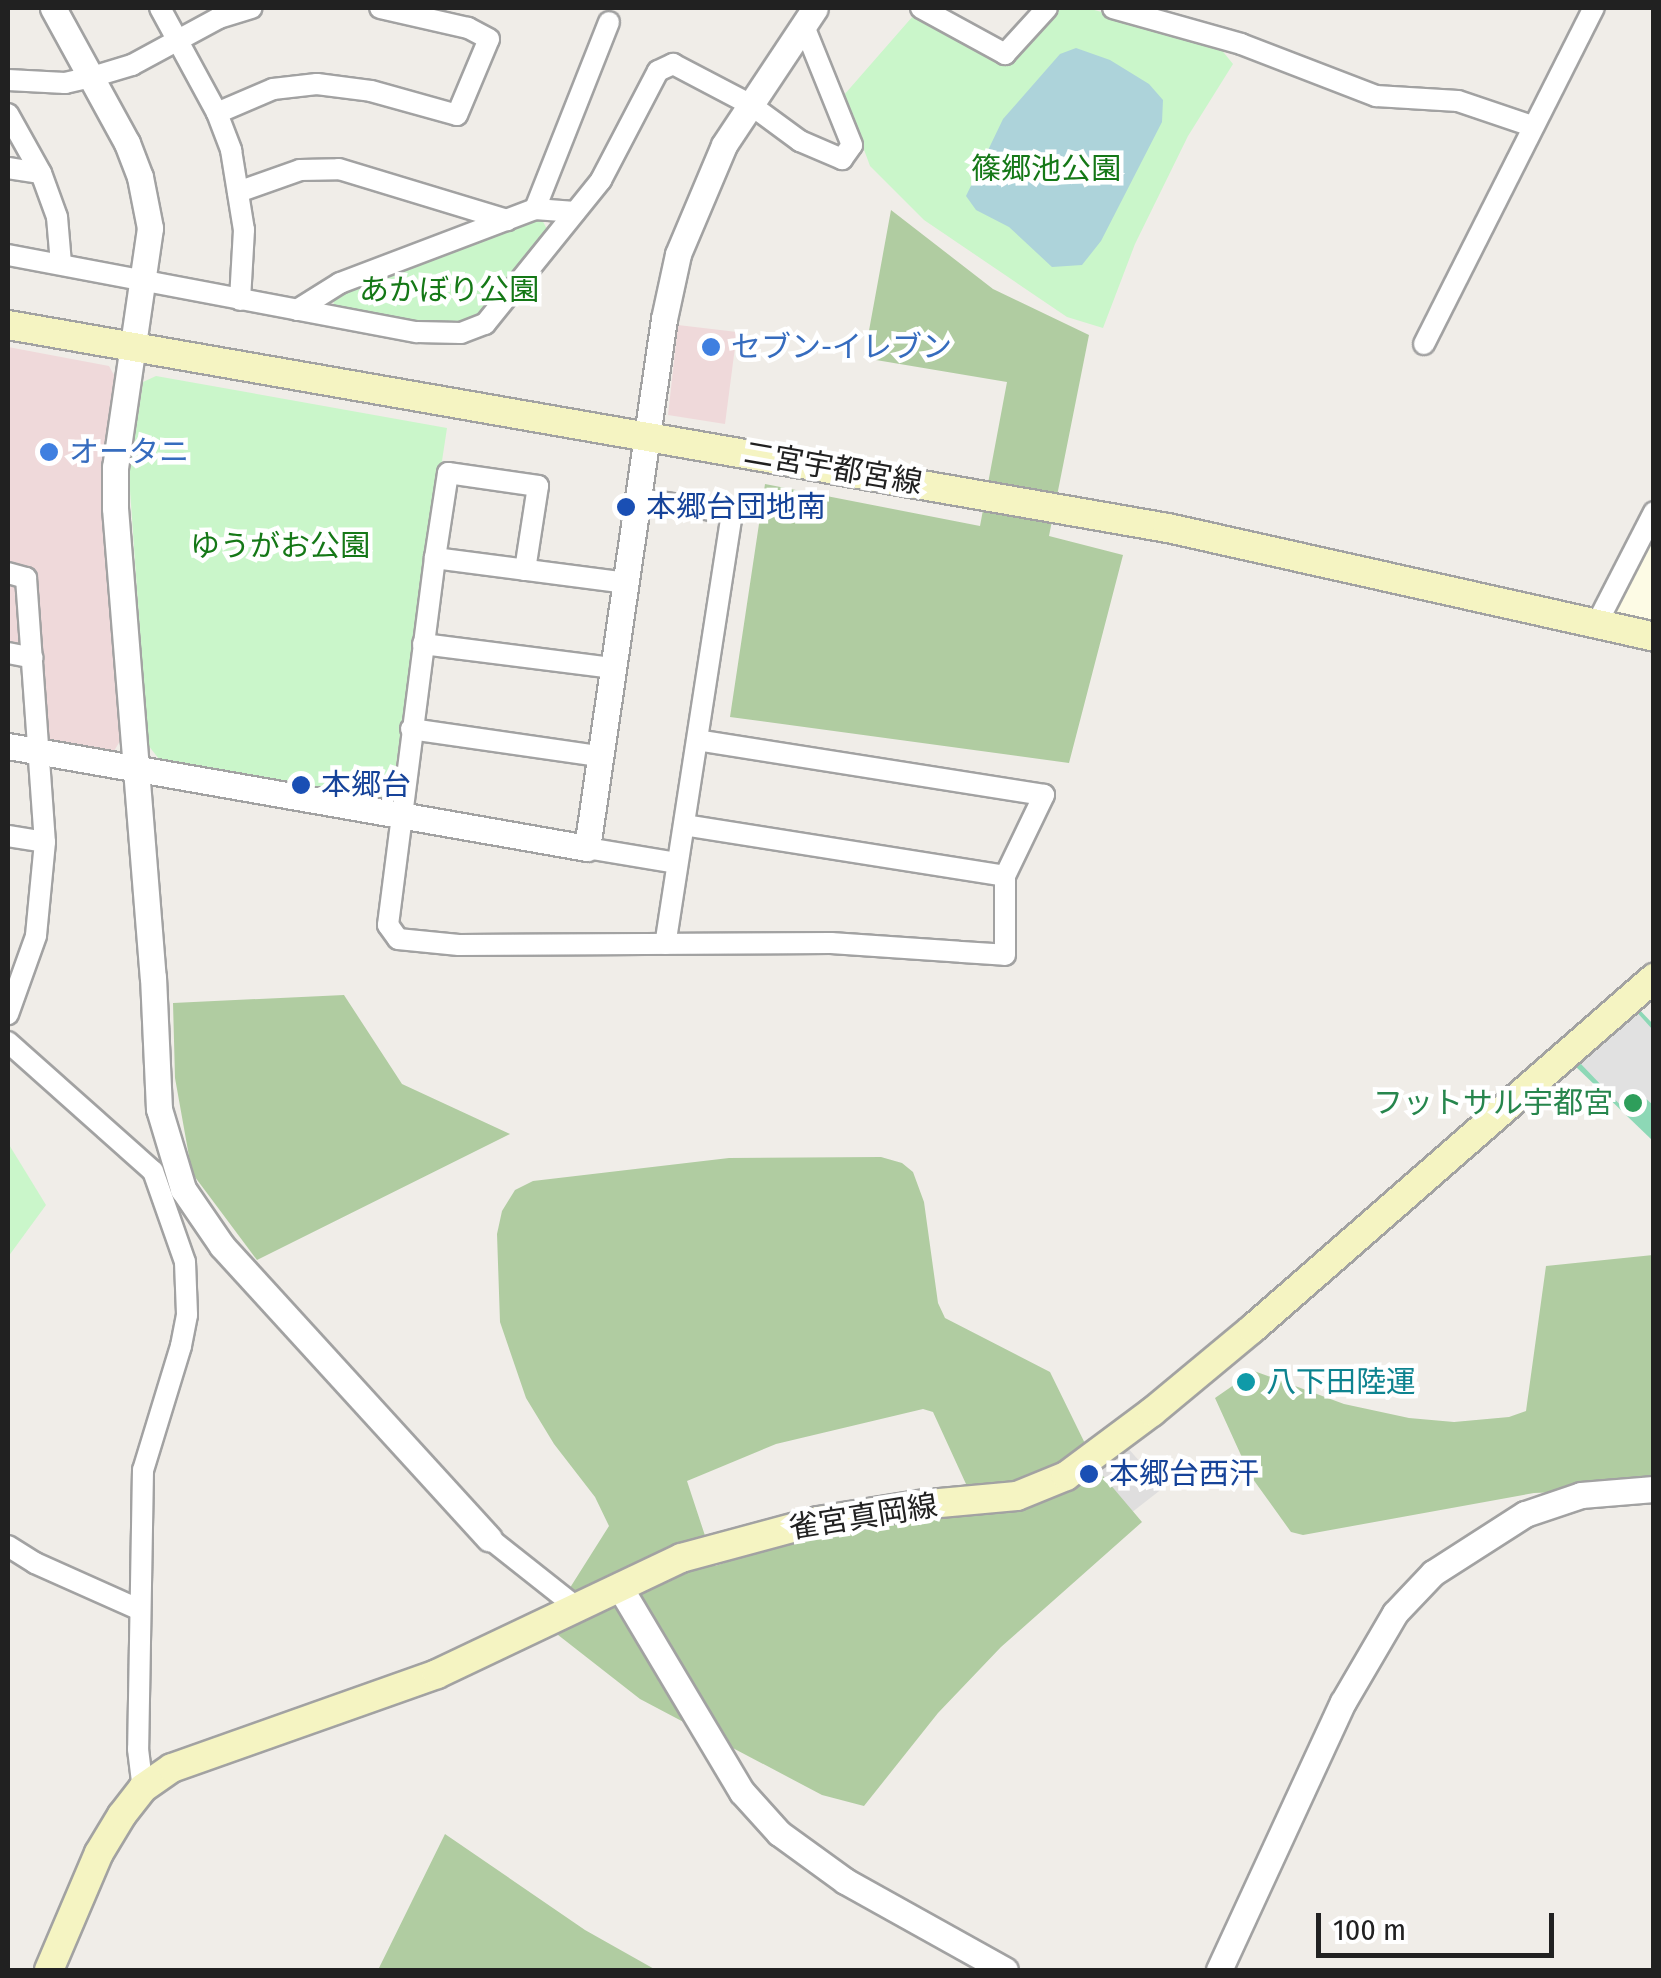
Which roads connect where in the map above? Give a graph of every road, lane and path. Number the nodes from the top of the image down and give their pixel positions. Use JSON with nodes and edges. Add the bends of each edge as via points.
{"nodes":[{"id":1,"x":54,"y":8,"type":"edge"},
{"id":2,"x":160,"y":8,"type":"edge"},
{"id":3,"x":252,"y":8,"type":"edge"},
{"id":4,"x":380,"y":8,"type":"edge"},
{"id":5,"x":920,"y":8,"type":"edge"},
{"id":6,"x":1048,"y":8,"type":"edge"},
{"id":7,"x":1113,"y":8,"type":"edge"},
{"id":8,"x":1594,"y":8,"type":"edge"},
{"id":9,"x":810,"y":17,"type":"edge"},
{"id":10,"x":610,"y":22,"type":"dead end"},
{"id":11,"x":177,"y":40,"type":"junction"},
{"id":12,"x":92,"y":77,"type":"junction"},
{"id":13,"x":8,"y":80,"type":"edge"},
{"id":14,"x":752,"y":105,"type":"junction"},
{"id":15,"x":217,"y":112,"type":"junction"},
{"id":16,"x":8,"y":114,"type":"edge"},
{"id":17,"x":1532,"y":126,"type":"junction"},
{"id":18,"x":8,"y":168,"type":"edge"},
{"id":19,"x":42,"y":174,"type":"junction"},
{"id":20,"x":238,"y":192,"type":"junction"},
{"id":21,"x":535,"y":209,"type":"junction"},
{"id":22,"x":575,"y":212,"type":"junction"},
{"id":23,"x":507,"y":220,"type":"junction"},
{"id":24,"x":8,"y":255,"type":"edge"},
{"id":25,"x":60,"y":264,"type":"junction"},
{"id":26,"x":144,"y":284,"type":"junction"},
{"id":27,"x":240,"y":300,"type":"junction"},
{"id":28,"x":297,"y":310,"type":"junction"},
{"id":29,"x":8,"y":325,"type":"edge"},
{"id":30,"x":1424,"y":344,"type":"dead end"},
{"id":31,"x":134,"y":347,"type":"junction"},
{"id":32,"x":649,"y":435,"type":"junction"},
{"id":33,"x":640,"y":500,"type":"junction"},
{"id":34,"x":1654,"y":512,"type":"edge"},
{"id":35,"x":435,"y":558,"type":"junction"},
{"id":36,"x":526,"y":570,"type":"junction"},
{"id":37,"x":8,"y":573,"type":"edge"},
{"id":38,"x":627,"y":583,"type":"junction"},
{"id":39,"x":1596,"y":625,"type":"junction"},
{"id":40,"x":1654,"y":637,"type":"edge"},
{"id":41,"x":423,"y":644,"type":"junction"},
{"id":42,"x":8,"y":654,"type":"edge"},
{"id":43,"x":33,"y":658,"type":"junction"},
{"id":44,"x":613,"y":668,"type":"junction"},
{"id":45,"x":411,"y":728,"type":"junction"},
{"id":46,"x":697,"y":740,"type":"junction"},
{"id":47,"x":8,"y":746,"type":"edge"},
{"id":48,"x":40,"y":752,"type":"junction"},
{"id":49,"x":600,"y":756,"type":"junction"},
{"id":50,"x":135,"y":769,"type":"junction"},
{"id":51,"x":399,"y":818,"type":"junction"},
{"id":52,"x":684,"y":825,"type":"junction"},
{"id":53,"x":8,"y":836,"type":"edge"},
{"id":54,"x":46,"y":842,"type":"junction"},
{"id":55,"x":586,"y":848,"type":"junction"},
{"id":56,"x":677,"y":863,"type":"junction"},
{"id":57,"x":1005,"y":876,"type":"junction"},
{"id":58,"x":665,"y":944,"type":"junction"},
{"id":59,"x":1654,"y":978,"type":"edge"},
{"id":60,"x":8,"y":1014,"type":"edge"},
{"id":61,"x":8,"y":1042,"type":"edge"},
{"id":62,"x":213,"y":1233,"type":"junction"},
{"id":63,"x":185,"y":1262,"type":"junction"},
{"id":64,"x":1654,"y":1489,"type":"edge"},
{"id":65,"x":488,"y":1538,"type":"joint"},
{"id":66,"x":8,"y":1546,"type":"edge"},
{"id":67,"x":619,"y":1586,"type":"junction"},
{"id":68,"x":576,"y":1607,"type":"junction"},
{"id":69,"x":140,"y":1610,"type":"junction"},
{"id":70,"x":143,"y":1788,"type":"junction"},
{"id":71,"x":49,"y":1970,"type":"edge"},
{"id":72,"x":1005,"y":1970,"type":"edge"},
{"id":73,"x":1219,"y":1970,"type":"edge"}],
"edges":[{"from":1,"to":12,"type":"street"},
{"from":2,"to":11,"type":"street"},
{"from":3,"to":11,"type":"street"},
{"from":4,"to":15,"type":"street","via":[[489,39],[457,115],[318,84],[273,89]]},
{"from":5,"to":6,"type":"street","via":[[1006,54]]},
{"from":7,"to":17,"type":"street","via":[[1241,44],[1376,96],[1458,101]]},
{"from":8,"to":17,"type":"street","via":[[1541,120]]},
{"from":9,"to":14,"type":"street"},
{"from":9,"to":14,"type":"street","via":[[852,145],[842,159],[800,142]]},
{"from":10,"to":21,"type":"street"},
{"from":11,"to":12,"type":"street"},
{"from":11,"to":15,"type":"street"},
{"from":12,"to":13,"type":"street","via":[[65,84]]},
{"from":12,"to":26,"type":"street","via":[[127,142],[148,204]]},
{"from":14,"to":22,"type":"street","via":[[673,64],[658,70],[601,180]]},
{"from":14,"to":32,"type":"street","via":[[724,145],[678,254]]},
{"from":15,"to":20,"type":"street"},
{"from":16,"to":19,"type":"street"},
{"from":17,"to":30,"type":"street"},
{"from":18,"to":19,"type":"street"},
{"from":19,"to":25,"type":"street","via":[[57,217]]},
{"from":20,"to":23,"type":"street","via":[[300,170],[339,169]]},
{"from":20,"to":27,"type":"street","via":[[244,230]]},
{"from":21,"to":22,"type":"street"},
{"from":21,"to":23,"type":"street"},
{"from":22,"to":28,"type":"street","via":[[485,324],[461,333],[417,332]]},
{"from":23,"to":28,"type":"street","via":[[340,283]]},
{"from":24,"to":25,"type":"street"},
{"from":25,"to":26,"type":"street"},
{"from":26,"to":27,"type":"street"},
{"from":26,"to":31,"type":"street"},
{"from":27,"to":28,"type":"street"},
{"from":29,"to":31,"type":"main road","name":"二宮宇都宮線"},
{"from":31,"to":32,"type":"main road","name":"二宮宇都宮線"},
{"from":31,"to":50,"type":"street","via":[[114,508]]},
{"from":32,"to":33,"type":"street"},
{"from":32,"to":39,"type":"main road","name":"二宮宇都宮線","via":[[1168,528]]},
{"from":33,"to":38,"type":"street"},
{"from":33,"to":46,"type":"street","via":[[732,513]]},
{"from":34,"to":39,"type":"street"},
{"from":35,"to":36,"type":"street"},
{"from":35,"to":36,"type":"street","via":[[448,473],[538,486]]},
{"from":35,"to":41,"type":"street"},
{"from":36,"to":38,"type":"street"},
{"from":37,"to":43,"type":"street","via":[[26,578]]},
{"from":38,"to":44,"type":"street"},
{"from":39,"to":40,"type":"main road","name":"二宮宇都宮線"},
{"from":41,"to":44,"type":"street"},
{"from":41,"to":45,"type":"street"},
{"from":42,"to":43,"type":"street"},
{"from":43,"to":48,"type":"street"},
{"from":44,"to":49,"type":"street"},
{"from":45,"to":49,"type":"street"},
{"from":45,"to":51,"type":"street"},
{"from":46,"to":52,"type":"street"},
{"from":46,"to":57,"type":"street","via":[[1044,795]]},
{"from":47,"to":48,"type":"street"},
{"from":48,"to":50,"type":"street"},
{"from":48,"to":54,"type":"street"},
{"from":49,"to":55,"type":"street"},
{"from":50,"to":51,"type":"street"},
{"from":50,"to":62,"type":"street","via":[[159,1109],[183,1189]]},
{"from":51,"to":55,"type":"street"},
{"from":51,"to":58,"type":"street","via":[[388,925],[398,939]]},
{"from":52,"to":56,"type":"street"},
{"from":52,"to":57,"type":"street"},
{"from":53,"to":54,"type":"street"},
{"from":54,"to":60,"type":"street","via":[[36,936]]},
{"from":55,"to":56,"type":"street"},
{"from":56,"to":58,"type":"street"},
{"from":57,"to":58,"type":"street","via":[[1005,955],[831,943]]},
{"from":59,"to":67,"type":"main road","name":"雀宮真岡線","via":[[1238,1341],[1066,1476],[999,1500],[918,1505],[744,1539]]},
{"from":61,"to":63,"type":"street","via":[[153,1171]]},
{"from":62,"to":63,"type":"street","via":[[197,1242]]},
{"from":62,"to":65,"type":"street"},
{"from":63,"to":69,"type":"street","via":[[181,1346],[143,1470]]},
{"from":64,"to":73,"type":"street","via":[[1581,1495],[1525,1514],[1433,1573],[1395,1613],[1343,1702]]},
{"from":65,"to":68,"type":"street"},
{"from":66,"to":69,"type":"street"},
{"from":67,"to":68,"type":"main road","name":"雀宮真岡線"},
{"from":67,"to":72,"type":"street","via":[[742,1792],[780,1832],[845,1881]]},
{"from":68,"to":70,"type":"main road","name":"雀宮真岡線","via":[[437,1674],[172,1768]]},
{"from":69,"to":70,"type":"street"},
{"from":70,"to":71,"type":"main road","name":"雀宮真岡線","via":[[100,1853]]}]}
